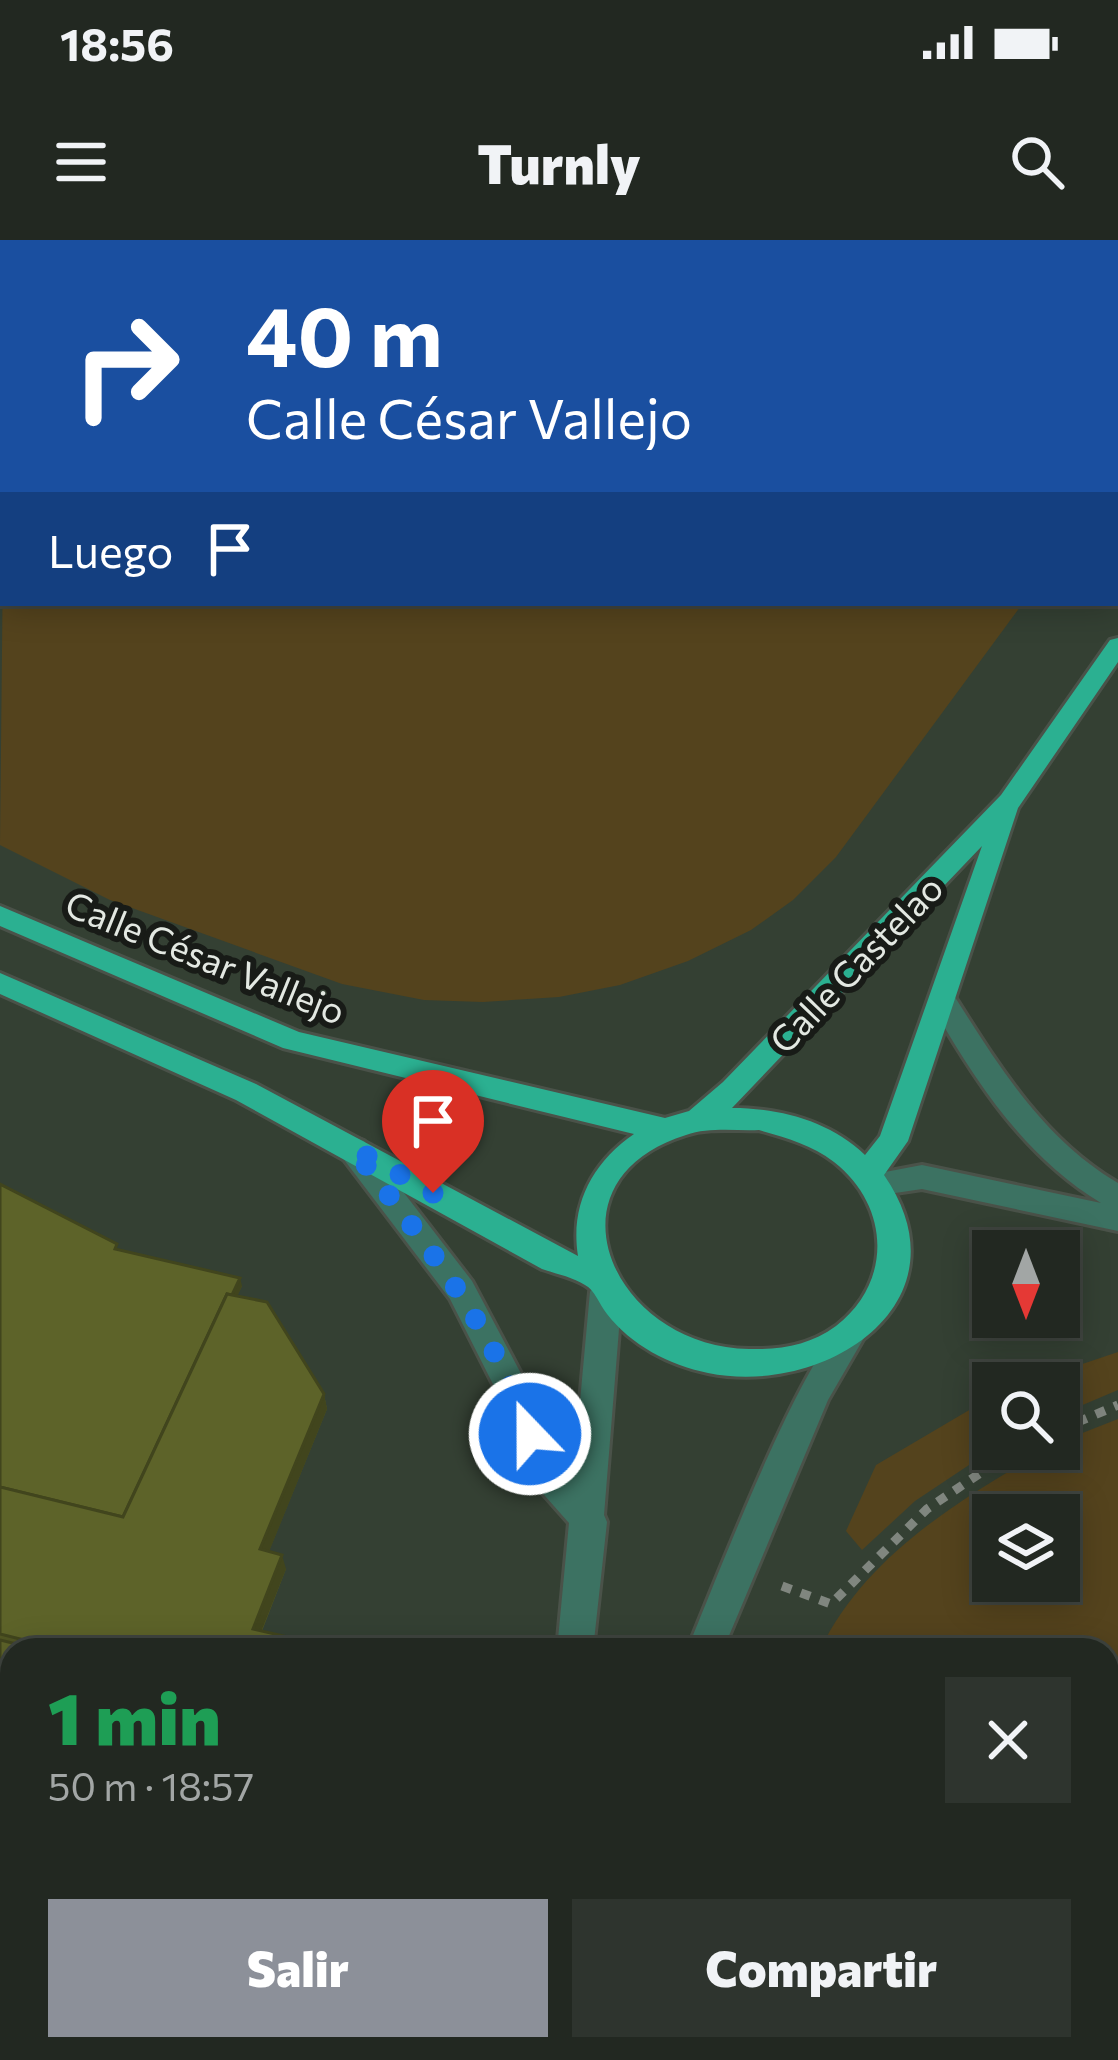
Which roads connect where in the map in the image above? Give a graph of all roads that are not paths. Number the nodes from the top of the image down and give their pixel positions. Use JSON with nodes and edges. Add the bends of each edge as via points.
{"nodes":[{"id":1,"x":1118,"y":645,"type":"edge"},
{"id":2,"x":1010,"y":801,"type":"junction"},
{"id":3,"x":0,"y":915,"type":"edge"},
{"id":4,"x":0,"y":983,"type":"edge"},
{"id":5,"x":943,"y":1001,"type":"junction"},
{"id":6,"x":682,"y":1125,"type":"junction"},
{"id":7,"x":353,"y":1148,"type":"junction"},
{"id":8,"x":871,"y":1179,"type":"junction"},
{"id":9,"x":1118,"y":1198,"type":"edge"},
{"id":10,"x":1118,"y":1219,"type":"edge"},
{"id":11,"x":604,"y":1285,"type":"junction"},
{"id":12,"x":849,"y":1336,"type":"junction"},
{"id":13,"x":590,"y":1522,"type":"junction"},
{"id":14,"x":576,"y":1638,"type":"edge"},
{"id":15,"x":711,"y":1638,"type":"edge"}],
"edges":[{"from":1,"to":2,"type":"main road","name":"Calle Castelao"},
{"from":2,"to":5,"type":"main road","name":"Calle Castelao"},
{"from":2,"to":6,"type":"main road","name":"Calle Castelao","via":[[733,1090]]},
{"from":3,"to":6,"type":"main road","name":"Calle César Vallejo","via":[[293,1040]]},
{"from":4,"to":7,"type":"main road"},
{"from":5,"to":8,"type":"main road","name":"Calle Castelao","via":[[893,1141]]},
{"from":5,"to":9,"type":"street","via":[[1038,1137]]},
{"from":6,"to":8,"type":"main road","via":[[760,1119],[820,1138]]},
{"from":6,"to":11,"type":"main road","via":[[632,1149],[606,1177],[591,1210],[589,1247]]},
{"from":7,"to":11,"type":"main road"},
{"from":7,"to":13,"type":"street","via":[[461,1290],[518,1400],[542,1468]]},
{"from":8,"to":10,"type":"street","via":[[922,1177]]},
{"from":8,"to":12,"type":"main road","via":[[894,1223],[896,1264],[881,1304]]},
{"from":11,"to":12,"type":"main road","via":[[630,1319],[697,1357],[778,1363]]},
{"from":11,"to":13,"type":"street"},
{"from":12,"to":15,"type":"street","via":[[814,1394]]},
{"from":13,"to":14,"type":"street"}]}
